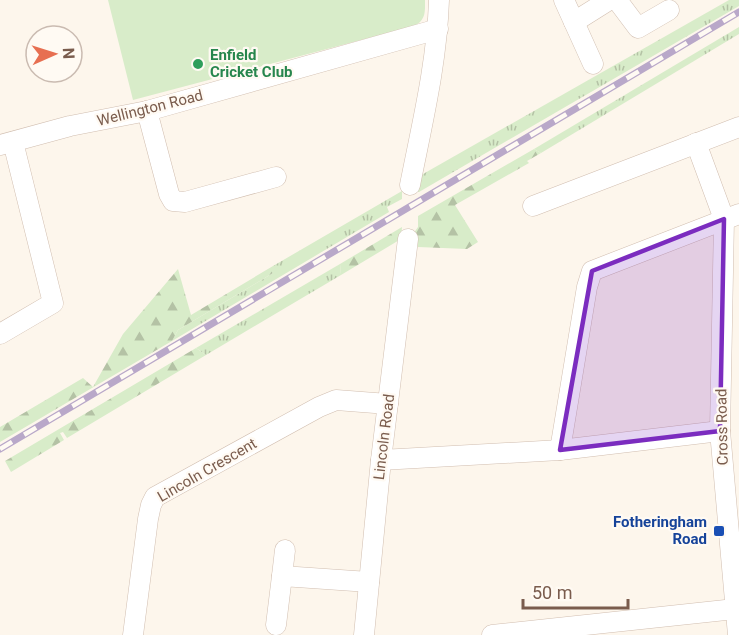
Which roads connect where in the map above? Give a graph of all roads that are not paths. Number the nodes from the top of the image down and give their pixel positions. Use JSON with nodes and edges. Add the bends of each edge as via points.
{"nodes":[{"id":1,"x":439,"y":0,"type":"edge"},
{"id":2,"x":564,"y":0,"type":"edge"},
{"id":3,"x":609,"y":0,"type":"edge"},
{"id":4,"x":617,"y":0,"type":"edge"},
{"id":5,"x":669,"y":10,"type":"dead end"},
{"id":6,"x":574,"y":22,"type":"junction"},
{"id":7,"x":438,"y":29,"type":"junction"},
{"id":8,"x":593,"y":64,"type":"dead end"},
{"id":9,"x":147,"y":111,"type":"junction"},
{"id":10,"x":739,"y":127,"type":"edge"},
{"id":11,"x":7,"y":143,"type":"edge"},
{"id":12,"x":696,"y":143,"type":"junction"},
{"id":13,"x":276,"y":177,"type":"dead end"},
{"id":14,"x":410,"y":185,"type":"dead end"},
{"id":15,"x":532,"y":206,"type":"dead end"},
{"id":16,"x":731,"y":217,"type":"edge"},
{"id":17,"x":408,"y":239,"type":"dead end"},
{"id":18,"x":0,"y":334,"type":"edge"},
{"id":19,"x":730,"y":341,"type":"edge"},
{"id":20,"x":388,"y":404,"type":"junction"},
{"id":21,"x":720,"y":431,"type":"junction"},
{"id":22,"x":560,"y":450,"type":"junction"},
{"id":23,"x":381,"y":460,"type":"junction"},
{"id":24,"x":732,"y":495,"type":"edge"},
{"id":25,"x":285,"y":550,"type":"dead end"},
{"id":26,"x":282,"y":576,"type":"junction"},
{"id":27,"x":369,"y":582,"type":"junction"},
{"id":28,"x":735,"y":609,"type":"junction"},
{"id":29,"x":276,"y":625,"type":"dead end"},
{"id":30,"x":133,"y":635,"type":"edge"},
{"id":31,"x":364,"y":635,"type":"edge"},
{"id":32,"x":492,"y":635,"type":"edge"},
{"id":33,"x":738,"y":635,"type":"edge"}],
"edges":[{"from":1,"to":7,"type":"street"},
{"from":2,"to":6,"type":"street"},
{"from":3,"to":6,"type":"street"},
{"from":4,"to":5,"type":"street","via":[[638,28]]},
{"from":6,"to":8,"type":"street"},
{"from":7,"to":9,"type":"street","name":"Wellington Road"},
{"from":7,"to":14,"type":"street"},
{"from":9,"to":11,"type":"street","name":"Wellington Road"},
{"from":9,"to":13,"type":"street","via":[[173,201],[185,202]]},
{"from":10,"to":12,"type":"street"},
{"from":11,"to":18,"type":"street","via":[[53,303]]},
{"from":12,"to":15,"type":"street"},
{"from":12,"to":16,"type":"street"},
{"from":16,"to":19,"type":"street","name":"Cross Road"},
{"from":16,"to":22,"type":"street","via":[[592,271],[586,287]]},
{"from":17,"to":20,"type":"street","name":"Lincoln Road"},
{"from":19,"to":21,"type":"street","name":"Cross Road"},
{"from":20,"to":23,"type":"street","name":"Lincoln Road"},
{"from":20,"to":30,"type":"street","name":"Lincoln Crescent","via":[[336,400],[155,498],[150,505]]},
{"from":21,"to":22,"type":"street"},
{"from":21,"to":24,"type":"street","name":"Cross Road"},
{"from":22,"to":23,"type":"street"},
{"from":23,"to":27,"type":"street","name":"Lincoln Road"},
{"from":24,"to":28,"type":"street","name":"Cross Road"},
{"from":25,"to":26,"type":"street"},
{"from":26,"to":27,"type":"street"},
{"from":26,"to":29,"type":"street"},
{"from":27,"to":31,"type":"street","name":"Lincoln Road"},
{"from":28,"to":32,"type":"street"},
{"from":28,"to":33,"type":"street","name":"Cross Road"}]}
